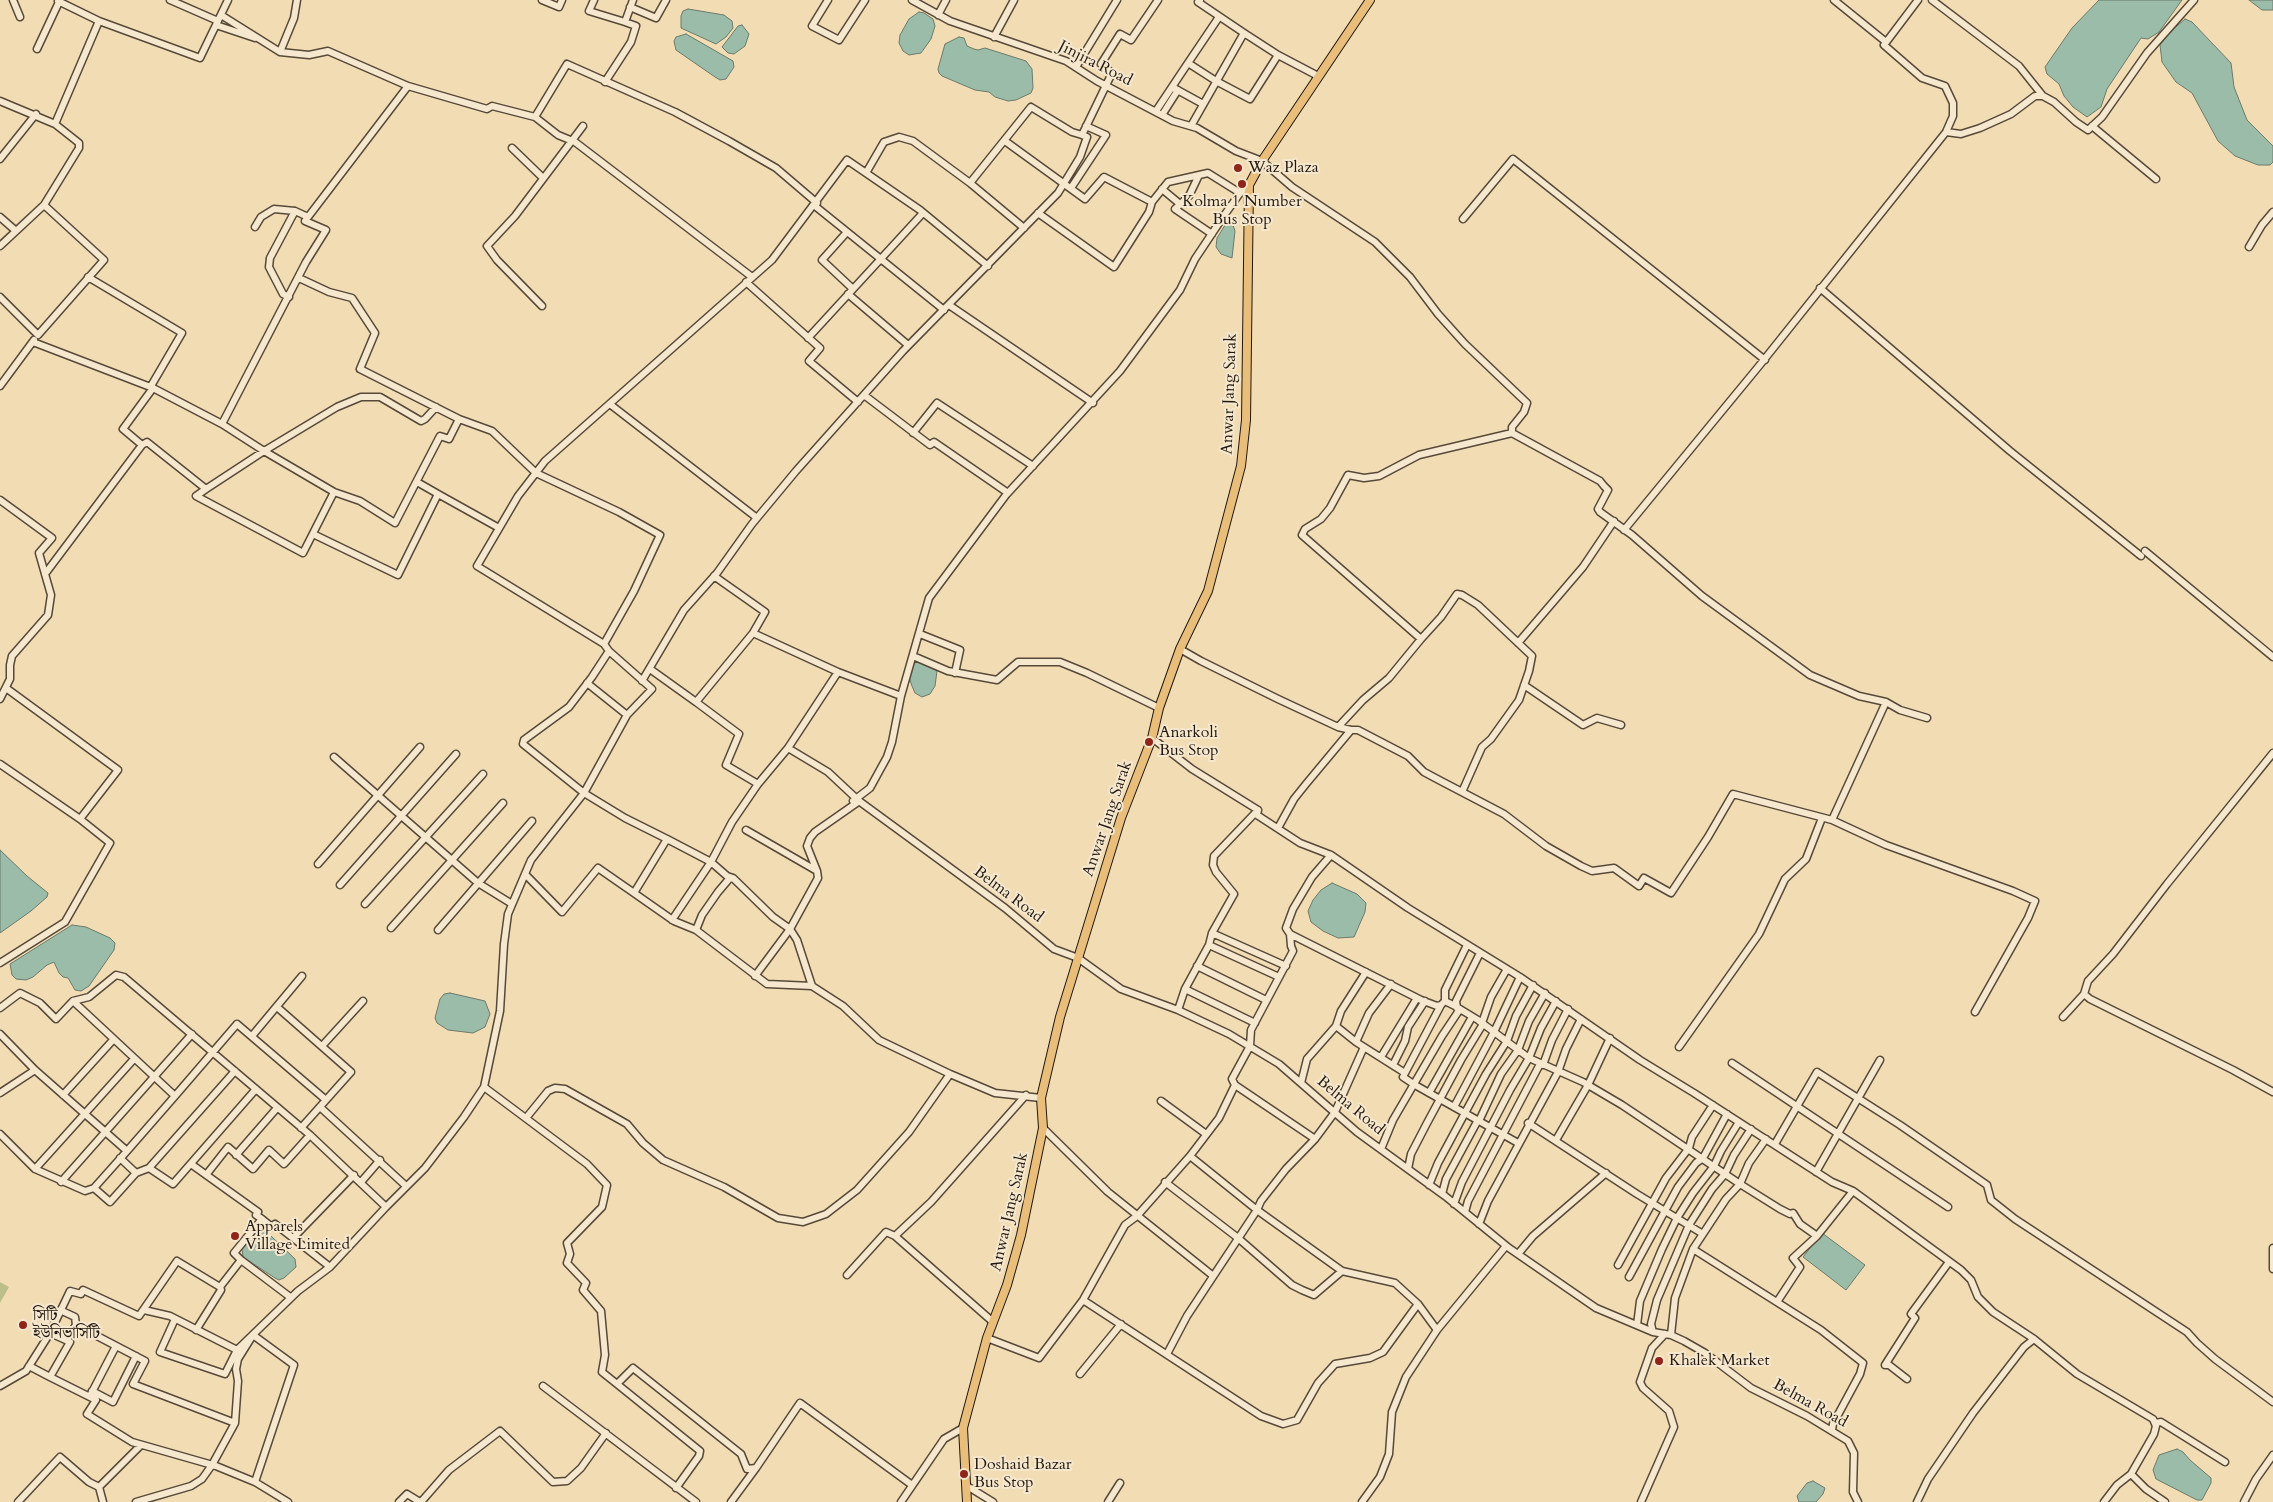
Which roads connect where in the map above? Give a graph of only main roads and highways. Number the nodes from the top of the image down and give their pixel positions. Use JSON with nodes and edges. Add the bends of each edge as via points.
{"nodes":[{"id":1,"x":1370,"y":0,"type":"edge"},
{"id":2,"x":967,"y":1502,"type":"edge"}],
"edges":[{"from":1,"to":2,"type":"main road","name":"Anwar Jang Sarak","via":[[1249,185],[1246,420],[1241,466],[1208,591],[1180,648],[1159,708],[1152,738],[1121,818],[1060,1017],[1041,1098],[1043,1128],[1021,1235],[987,1338],[963,1428]]}]}
